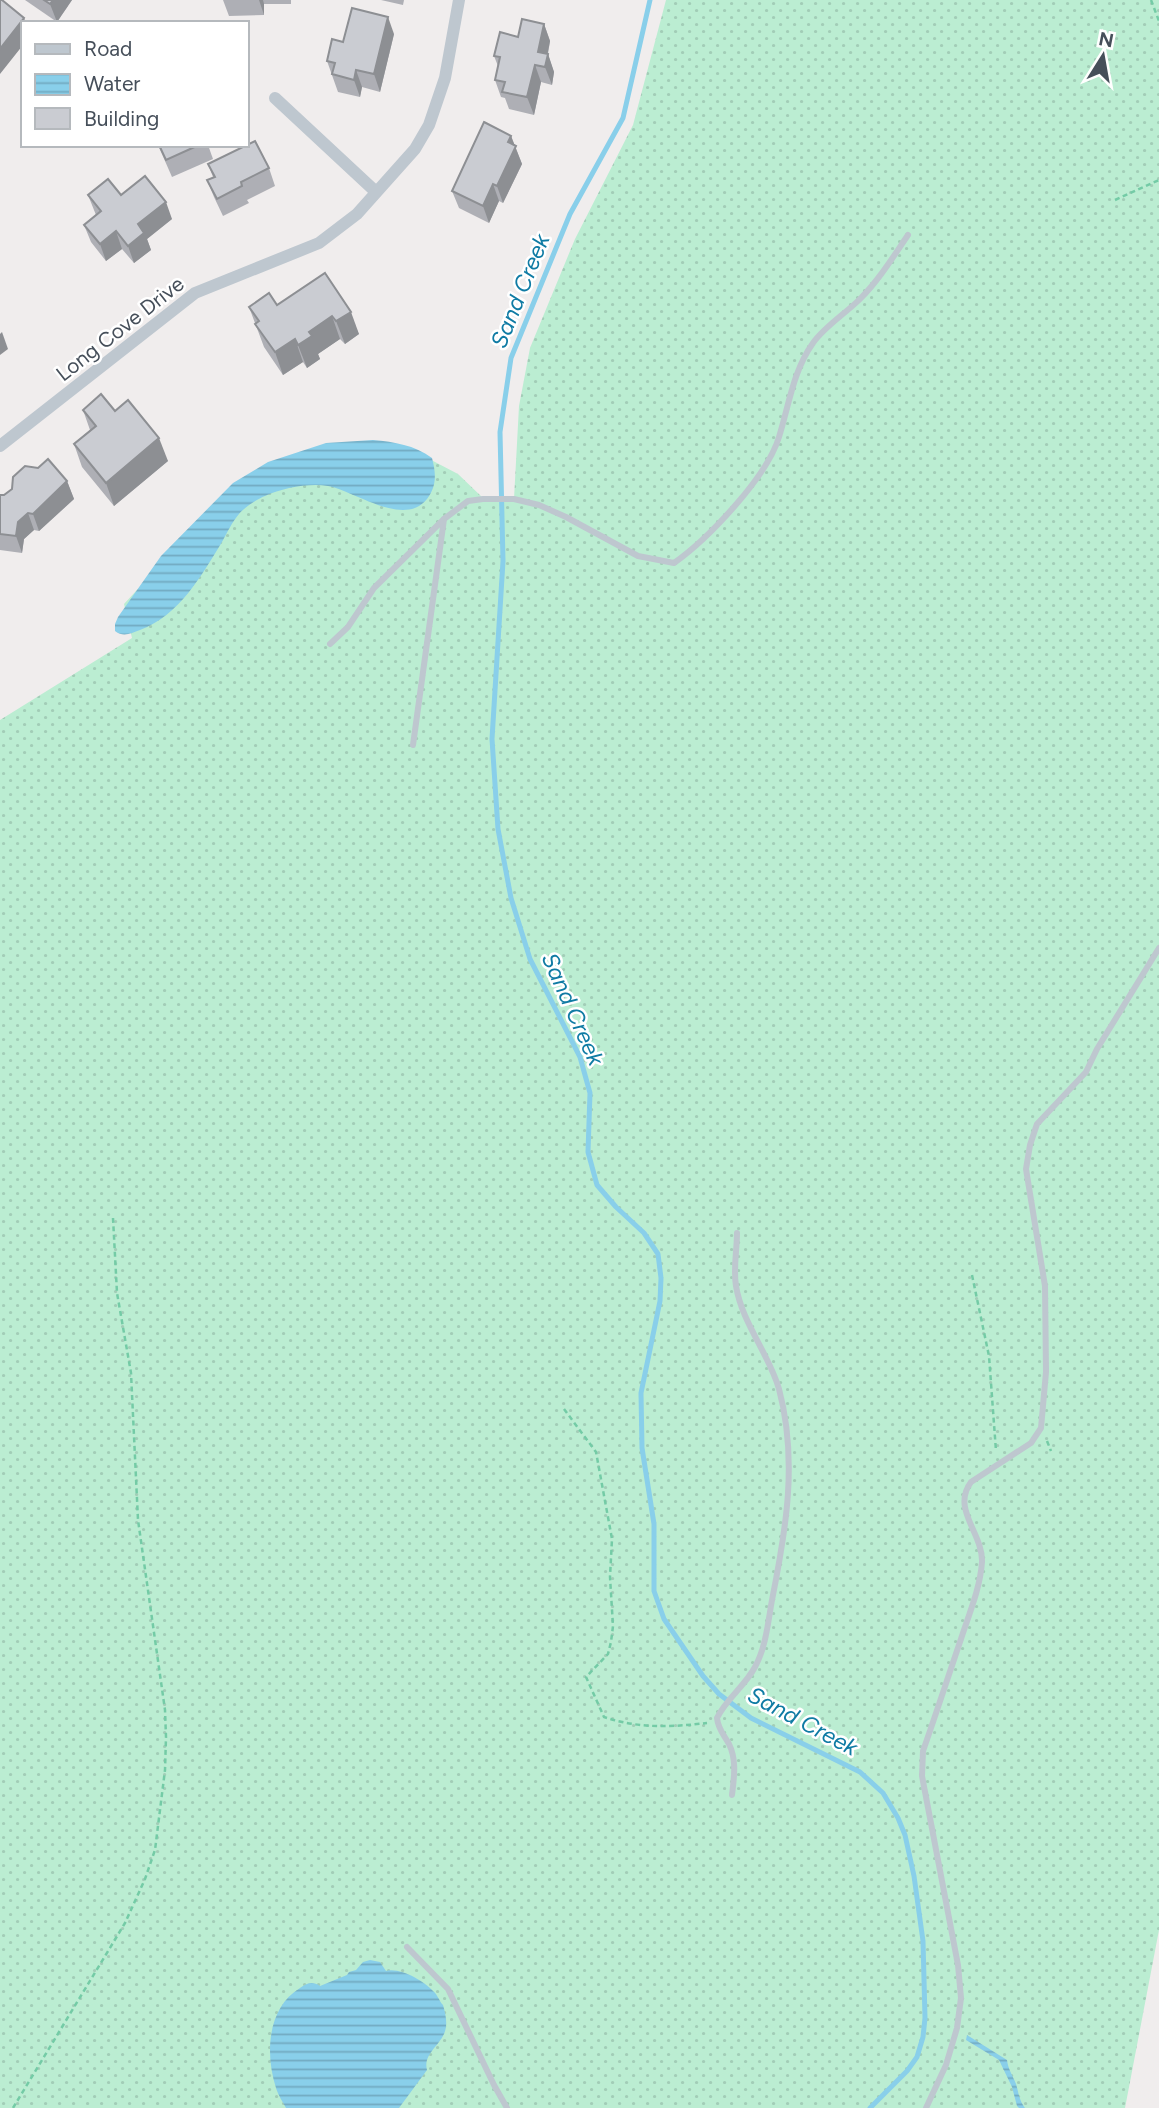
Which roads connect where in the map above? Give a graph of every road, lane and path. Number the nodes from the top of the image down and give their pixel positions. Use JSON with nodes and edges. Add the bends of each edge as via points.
{"nodes":[{"id":1,"x":459,"y":0,"type":"edge"},
{"id":2,"x":1151,"y":0,"type":"edge"},
{"id":3,"x":1159,"y":21,"type":"edge"},
{"id":4,"x":275,"y":98,"type":"dead end"},
{"id":5,"x":1159,"y":180,"type":"edge"},
{"id":6,"x":376,"y":192,"type":"junction"},
{"id":7,"x":1115,"y":200,"type":"dead end"},
{"id":8,"x":908,"y":235,"type":"dead end"},
{"id":9,"x":0,"y":446,"type":"edge"},
{"id":10,"x":444,"y":519,"type":"junction"},
{"id":11,"x":330,"y":644,"type":"dead end"},
{"id":12,"x":413,"y":745,"type":"dead end"},
{"id":13,"x":1159,"y":948,"type":"edge"},
{"id":14,"x":113,"y":1218,"type":"dead end"},
{"id":15,"x":737,"y":1233,"type":"dead end"},
{"id":16,"x":972,"y":1275,"type":"dead end"},
{"id":17,"x":564,"y":1409,"type":"dead end"},
{"id":18,"x":997,"y":1465,"type":"junction"},
{"id":19,"x":718,"y":1719,"type":"junction"},
{"id":20,"x":732,"y":1795,"type":"dead end"},
{"id":21,"x":407,"y":1947,"type":"dead end"},
{"id":22,"x":13,"y":2108,"type":"edge"},
{"id":23,"x":507,"y":2108,"type":"edge"},
{"id":24,"x":926,"y":2108,"type":"edge"}],
"edges":[{"from":1,"to":6,"type":"street","name":"Long Cove Drive","via":[[445,78],[429,125],[415,149]]},
{"from":2,"to":3,"type":"path"},
{"from":4,"to":6,"type":"street"},
{"from":5,"to":7,"type":"path"},
{"from":6,"to":9,"type":"street","name":"Long Cove Drive","via":[[357,214],[319,243],[195,293]]},
{"from":8,"to":10,"type":"lane","via":[[861,298],[814,341],[798,371],[778,440],[748,492],[674,563],[639,556],[566,517],[514,499],[468,501]]},
{"from":10,"to":11,"type":"lane","via":[[374,588],[348,627]]},
{"from":10,"to":12,"type":"lane"},
{"from":13,"to":18,"type":"lane","via":[[1086,1072],[1037,1124],[1030,1145],[1026,1169],[1045,1286],[1041,1428],[1031,1443]]},
{"from":14,"to":22,"type":"path","via":[[117,1293],[131,1373],[138,1520],[165,1710],[165,1770],[155,1850],[125,1923]]},
{"from":15,"to":19,"type":"lane","via":[[736,1286],[777,1384],[786,1418],[790,1470],[782,1551],[763,1647],[755,1668]]},
{"from":16,"to":18,"type":"path","via":[[989,1356]]},
{"from":17,"to":19,"type":"path","via":[[596,1452],[612,1539],[611,1642],[608,1654],[586,1677],[604,1717],[663,1728]]},
{"from":18,"to":24,"type":"lane","via":[[966,1489],[964,1508],[982,1550],[979,1583],[923,1751],[922,1776],[961,1998],[946,2066]]},
{"from":19,"to":20,"type":"lane","via":[[735,1763]]},
{"from":21,"to":23,"type":"lane","via":[[448,1989]]}]}
